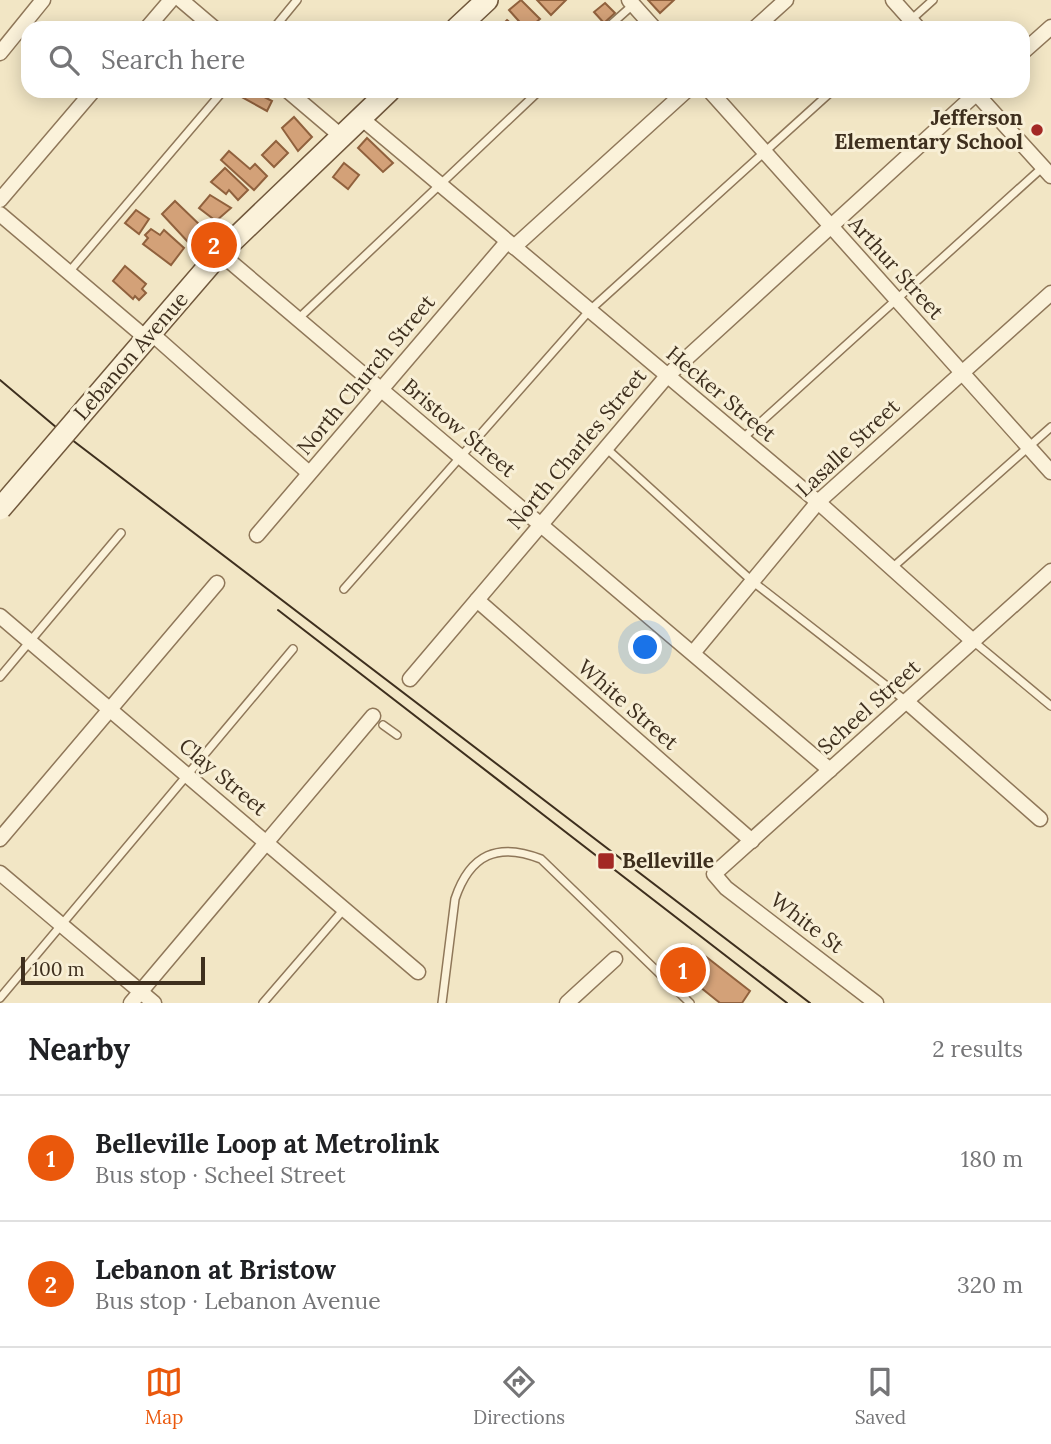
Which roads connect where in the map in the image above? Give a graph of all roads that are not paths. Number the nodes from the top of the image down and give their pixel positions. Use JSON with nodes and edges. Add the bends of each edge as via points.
{"nodes":[{"id":1,"x":43,"y":0,"type":"edge"},
{"id":2,"x":171,"y":0,"type":"edge"},
{"id":3,"x":181,"y":0,"type":"edge"},
{"id":4,"x":297,"y":0,"type":"edge"},
{"id":5,"x":487,"y":0,"type":"edge"},
{"id":6,"x":786,"y":0,"type":"edge"},
{"id":7,"x":893,"y":0,"type":"edge"},
{"id":8,"x":933,"y":0,"type":"edge"},
{"id":9,"x":633,"y":1,"type":"edge"},
{"id":10,"x":26,"y":21,"type":"edge"},
{"id":11,"x":153,"y":21,"type":"edge"},
{"id":12,"x":206,"y":21,"type":"edge"},
{"id":13,"x":280,"y":21,"type":"edge"},
{"id":14,"x":464,"y":21,"type":"edge"},
{"id":15,"x":614,"y":21,"type":"edge"},
{"id":16,"x":649,"y":21,"type":"edge"},
{"id":17,"x":763,"y":21,"type":"edge"},
{"id":18,"x":907,"y":21,"type":"edge"},
{"id":19,"x":914,"y":21,"type":"edge"},
{"id":20,"x":21,"y":27,"type":"edge"},
{"id":21,"x":1051,"y":27,"type":"edge"},
{"id":22,"x":1030,"y":46,"type":"edge"},
{"id":23,"x":0,"y":53,"type":"edge"},
{"id":24,"x":87,"y":98,"type":"edge"},
{"id":25,"x":217,"y":98,"type":"edge"},
{"id":26,"x":296,"y":98,"type":"edge"},
{"id":27,"x":382,"y":98,"type":"edge"},
{"id":28,"x":532,"y":98,"type":"edge"},
{"id":29,"x":679,"y":98,"type":"edge"},
{"id":30,"x":716,"y":98,"type":"edge"},
{"id":31,"x":824,"y":98,"type":"edge"},
{"id":32,"x":970,"y":98,"type":"edge"},
{"id":33,"x":982,"y":98,"type":"edge"},
{"id":34,"x":361,"y":118,"type":"junction"},
{"id":35,"x":341,"y":136,"type":"junction"},
{"id":36,"x":765,"y":152,"type":"junction"},
{"id":37,"x":1047,"y":172,"type":"edge"},
{"id":38,"x":440,"y":184,"type":"junction"},
{"id":39,"x":0,"y":200,"type":"edge"},
{"id":40,"x":0,"y":214,"type":"edge"},
{"id":41,"x":831,"y":226,"type":"junction"},
{"id":42,"x":511,"y":244,"type":"junction"},
{"id":43,"x":220,"y":253,"type":"junction"},
{"id":44,"x":69,"y":272,"type":"junction"},
{"id":45,"x":1051,"y":293,"type":"edge"},
{"id":46,"x":897,"y":300,"type":"junction"},
{"id":47,"x":590,"y":310,"type":"junction"},
{"id":48,"x":298,"y":319,"type":"junction"},
{"id":49,"x":148,"y":335,"type":"junction"},
{"id":50,"x":962,"y":372,"type":"junction"},
{"id":51,"x":667,"y":376,"type":"junction"},
{"id":52,"x":380,"y":389,"type":"junction"},
{"id":53,"x":1051,"y":427,"type":"edge"},
{"id":54,"x":742,"y":439,"type":"junction"},
{"id":55,"x":1028,"y":447,"type":"junction"},
{"id":56,"x":606,"y":448,"type":"junction"},
{"id":57,"x":461,"y":458,"type":"junction"},
{"id":58,"x":1051,"y":472,"type":"edge"},
{"id":59,"x":309,"y":473,"type":"junction"},
{"id":60,"x":818,"y":502,"type":"junction"},
{"id":61,"x":0,"y":509,"type":"edge"},
{"id":62,"x":540,"y":525,"type":"junction"},
{"id":63,"x":121,"y":533,"type":"dead end"},
{"id":64,"x":257,"y":535,"type":"dead end"},
{"id":65,"x":892,"y":569,"type":"junction"},
{"id":66,"x":1051,"y":571,"type":"edge"},
{"id":67,"x":752,"y":581,"type":"junction"},
{"id":68,"x":217,"y":583,"type":"dead end"},
{"id":69,"x":344,"y":589,"type":"dead end"},
{"id":70,"x":477,"y":600,"type":"junction"},
{"id":71,"x":0,"y":616,"type":"edge"},
{"id":72,"x":973,"y":641,"type":"junction"},
{"id":73,"x":31,"y":642,"type":"junction"},
{"id":74,"x":293,"y":649,"type":"dead end"},
{"id":75,"x":693,"y":653,"type":"junction"},
{"id":76,"x":0,"y":677,"type":"edge"},
{"id":77,"x":410,"y":679,"type":"dead end"},
{"id":78,"x":907,"y":702,"type":"junction"},
{"id":79,"x":1051,"y":706,"type":"edge"},
{"id":80,"x":109,"y":710,"type":"junction"},
{"id":81,"x":378,"y":720,"type":"joint"},
{"id":82,"x":397,"y":735,"type":"dead end"},
{"id":83,"x":830,"y":771,"type":"junction"},
{"id":84,"x":189,"y":776,"type":"junction"},
{"id":85,"x":1040,"y":819,"type":"dead end"},
{"id":86,"x":0,"y":839,"type":"edge"},
{"id":87,"x":752,"y":841,"type":"junction"},
{"id":88,"x":268,"y":842,"type":"junction"},
{"id":89,"x":0,"y":873,"type":"edge"},
{"id":90,"x":715,"y":874,"type":"joint"},
{"id":91,"x":345,"y":908,"type":"junction"},
{"id":92,"x":63,"y":926,"type":"junction"},
{"id":93,"x":615,"y":959,"type":"dead end"},
{"id":94,"x":418,"y":972,"type":"dead end"},
{"id":95,"x":141,"y":991,"type":"junction"},
{"id":96,"x":0,"y":998,"type":"edge"},
{"id":97,"x":131,"y":1003,"type":"edge"},
{"id":98,"x":154,"y":1003,"type":"edge"},
{"id":99,"x":263,"y":1003,"type":"edge"},
{"id":100,"x":442,"y":1003,"type":"edge"},
{"id":101,"x":567,"y":1003,"type":"edge"},
{"id":102,"x":690,"y":1003,"type":"edge"},
{"id":103,"x":876,"y":1003,"type":"edge"}],
"edges":[{"from":1,"to":10,"type":"street"},
{"from":2,"to":11,"type":"street"},
{"from":3,"to":12,"type":"street"},
{"from":4,"to":13,"type":"lane"},
{"from":5,"to":14,"type":"main road"},
{"from":6,"to":17,"type":"street"},
{"from":7,"to":18,"type":"street"},
{"from":8,"to":19,"type":"lane"},
{"from":9,"to":15,"type":"lane"},
{"from":9,"to":16,"type":"street"},
{"from":20,"to":23,"type":"street"},
{"from":21,"to":22,"type":"street"},
{"from":24,"to":39,"type":"street"},
{"from":25,"to":44,"type":"lane"},
{"from":26,"to":35,"type":"street"},
{"from":27,"to":34,"type":"main road","name":"Lebanon Avenue"},
{"from":28,"to":38,"type":"lane"},
{"from":29,"to":42,"type":"street","name":"North Church Street"},
{"from":30,"to":36,"type":"street","name":"Arthur Street"},
{"from":31,"to":36,"type":"lane"},
{"from":32,"to":41,"type":"street","name":"North Charles Street"},
{"from":33,"to":37,"type":"street"},
{"from":34,"to":35,"type":"main road","name":"Lebanon Avenue"},
{"from":34,"to":38,"type":"street","name":"Hecker Street"},
{"from":35,"to":43,"type":"main road","name":"Lebanon Avenue"},
{"from":36,"to":41,"type":"street","name":"Arthur Street"},
{"from":36,"to":47,"type":"lane"},
{"from":37,"to":46,"type":"lane"},
{"from":38,"to":42,"type":"street","name":"Hecker Street"},
{"from":38,"to":48,"type":"lane"},
{"from":40,"to":44,"type":"street"},
{"from":41,"to":46,"type":"street","name":"Arthur Street"},
{"from":41,"to":51,"type":"street","name":"North Charles Street"},
{"from":42,"to":47,"type":"street","name":"Hecker Street"},
{"from":42,"to":52,"type":"street","name":"North Church Street"},
{"from":43,"to":48,"type":"street","name":"Bristow Street"},
{"from":43,"to":49,"type":"main road","name":"Lebanon Avenue"},
{"from":44,"to":49,"type":"street"},
{"from":45,"to":50,"type":"street","name":"Lasalle Street"},
{"from":46,"to":50,"type":"street","name":"Arthur Street"},
{"from":46,"to":54,"type":"lane"},
{"from":47,"to":51,"type":"street","name":"Hecker Street"},
{"from":47,"to":57,"type":"lane"},
{"from":48,"to":52,"type":"street","name":"Bristow Street"},
{"from":49,"to":59,"type":"street"},
{"from":49,"to":61,"type":"main road","name":"Lebanon Avenue","bridge":true},
{"from":50,"to":55,"type":"street","name":"Arthur Street"},
{"from":50,"to":60,"type":"street","name":"Lasalle Street"},
{"from":51,"to":54,"type":"street","name":"Hecker Street"},
{"from":51,"to":56,"type":"street","name":"North Charles Street"},
{"from":52,"to":57,"type":"street","name":"Bristow Street"},
{"from":52,"to":59,"type":"street","name":"North Church Street"},
{"from":53,"to":55,"type":"lane"},
{"from":54,"to":60,"type":"street","name":"Hecker Street"},
{"from":55,"to":58,"type":"street","name":"Arthur Street"},
{"from":55,"to":65,"type":"lane"},
{"from":56,"to":62,"type":"street","name":"North Charles Street"},
{"from":56,"to":67,"type":"lane"},
{"from":57,"to":62,"type":"street","name":"Bristow Street"},
{"from":57,"to":69,"type":"lane"},
{"from":59,"to":64,"type":"street","name":"North Church Street"},
{"from":60,"to":65,"type":"street","name":"Hecker Street"},
{"from":60,"to":67,"type":"street","name":"Lasalle Street"},
{"from":62,"to":70,"type":"street","name":"North Charles Street"},
{"from":62,"to":75,"type":"street","name":"Bristow Street"},
{"from":63,"to":73,"type":"lane"},
{"from":65,"to":72,"type":"street","name":"Hecker Street"},
{"from":66,"to":72,"type":"street","name":"Scheel Street"},
{"from":67,"to":75,"type":"street","name":"Lasalle Street"},
{"from":67,"to":78,"type":"lane"},
{"from":68,"to":80,"type":"street"},
{"from":70,"to":77,"type":"street","name":"North Charles Street"},
{"from":70,"to":87,"type":"street","name":"White Street"},
{"from":71,"to":73,"type":"street","name":"Clay Street"},
{"from":72,"to":78,"type":"street","name":"Scheel Street"},
{"from":72,"to":79,"type":"lane","name":"Hecker Street"},
{"from":73,"to":76,"type":"lane"},
{"from":73,"to":80,"type":"street","name":"Clay Street"},
{"from":74,"to":84,"type":"lane"},
{"from":75,"to":83,"type":"street","name":"Bristow Street"},
{"from":78,"to":83,"type":"street","name":"Scheel Street"},
{"from":78,"to":85,"type":"street"},
{"from":80,"to":84,"type":"street","name":"Clay Street"},
{"from":80,"to":86,"type":"street"},
{"from":81,"to":82,"type":"lane"},
{"from":81,"to":88,"type":"street"},
{"from":83,"to":87,"type":"street","name":"Scheel Street"},
{"from":84,"to":88,"type":"street","name":"Clay Street"},
{"from":84,"to":92,"type":"lane"},
{"from":87,"to":90,"type":"street","name":"Scheel Street"},
{"from":88,"to":91,"type":"street","name":"Clay Street"},
{"from":88,"to":95,"type":"street"},
{"from":89,"to":92,"type":"street"},
{"from":90,"to":103,"type":"street","name":"White St","via":[[726,888]]},
{"from":91,"to":94,"type":"street","name":"Clay Street"},
{"from":91,"to":99,"type":"lane"},
{"from":92,"to":95,"type":"street"},
{"from":92,"to":96,"type":"lane"},
{"from":93,"to":101,"type":"street"},
{"from":95,"to":97,"type":"street"},
{"from":95,"to":98,"type":"street"},
{"from":100,"to":102,"type":"lane","via":[[460,883],[483,857],[521,851],[541,859]]}]}
